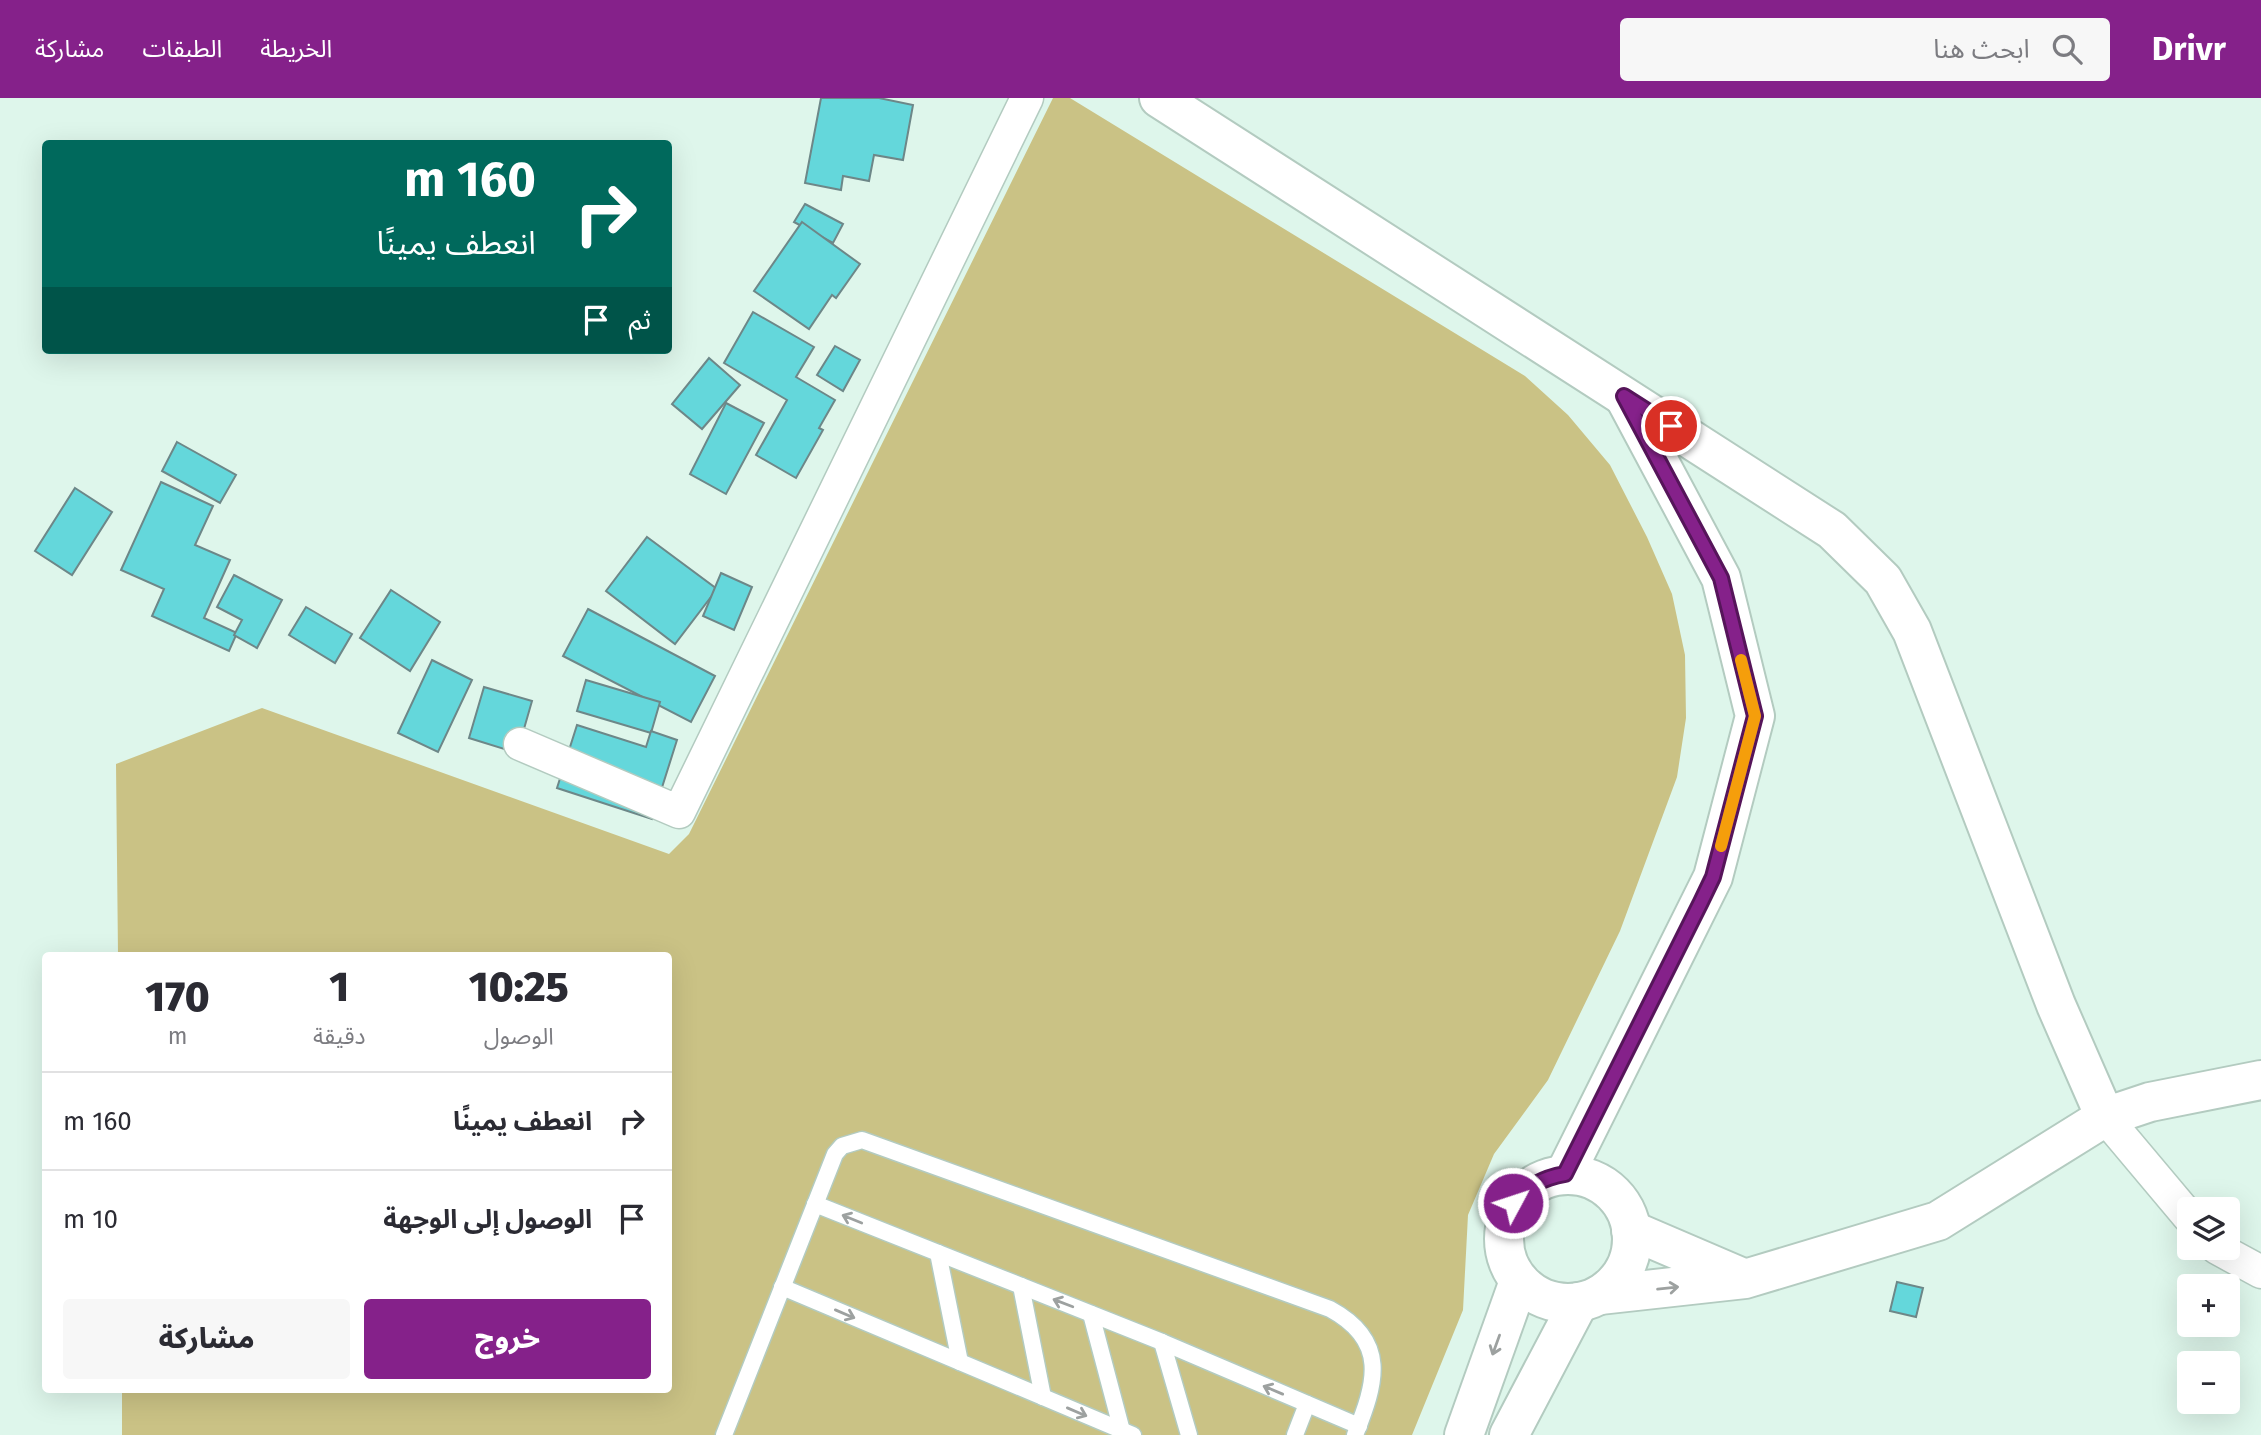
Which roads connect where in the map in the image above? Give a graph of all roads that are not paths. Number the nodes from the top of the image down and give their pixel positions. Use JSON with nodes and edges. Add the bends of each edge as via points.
{"nodes":[{"id":1,"x":1027,"y":98,"type":"edge"},
{"id":2,"x":1159,"y":98,"type":"edge"},
{"id":3,"x":1624,"y":396,"type":"junction"},
{"id":4,"x":520,"y":744,"type":"dead end"},
{"id":5,"x":2261,"y":1080,"type":"edge"},
{"id":6,"x":2105,"y":1117,"type":"junction"},
{"id":7,"x":1565,"y":1174,"type":"junction"},
{"id":8,"x":2177,"y":1203,"type":"edge"},
{"id":9,"x":815,"y":1204,"type":"junction"},
{"id":10,"x":1631,"y":1230,"type":"junction"},
{"id":11,"x":938,"y":1253,"type":"junction"},
{"id":12,"x":2239,"y":1260,"type":"edge"},
{"id":13,"x":2261,"y":1272,"type":"edge"},
{"id":14,"x":1745,"y":1279,"type":"junction"},
{"id":15,"x":1519,"y":1281,"type":"junction"},
{"id":16,"x":1021,"y":1286,"type":"junction"},
{"id":17,"x":782,"y":1287,"type":"junction"},
{"id":18,"x":1590,"y":1299,"type":"junction"},
{"id":19,"x":1091,"y":1314,"type":"junction"},
{"id":20,"x":1162,"y":1342,"type":"junction"},
{"id":21,"x":960,"y":1362,"type":"junction"},
{"id":22,"x":1043,"y":1397,"type":"junction"},
{"id":23,"x":1307,"y":1404,"type":"junction"},
{"id":24,"x":1357,"y":1430,"type":"edge"},
{"id":25,"x":1128,"y":1433,"type":"edge"},
{"id":26,"x":724,"y":1435,"type":"edge"},
{"id":27,"x":1189,"y":1435,"type":"edge"},
{"id":28,"x":1294,"y":1435,"type":"edge"},
{"id":29,"x":1464,"y":1435,"type":"edge"},
{"id":30,"x":1509,"y":1435,"type":"edge"}],
"edges":[{"from":1,"to":4,"type":"street","via":[[679,812]]},
{"from":2,"to":3,"type":"street"},
{"from":3,"to":6,"type":"street","via":[[1832,530],[1883,580],[1912,631],[2056,1005]]},
{"from":3,"to":7,"type":"street","via":[[1721,578],[1755,716],[1713,877]]},
{"from":5,"to":6,"type":"street","via":[[2150,1102]]},
{"from":6,"to":8,"type":"street"},
{"from":6,"to":14,"type":"street","via":[[1938,1221]]},
{"from":7,"to":10,"type":"street","via":[[1605,1186],[1620,1200]]},
{"from":7,"to":15,"type":"street","via":[[1527,1188],[1505,1221],[1503,1242]]},
{"from":11,"to":9,"type":"lane","one_way":true},
{"from":9,"to":17,"type":"lane"},
{"from":9,"to":24,"type":"lane","via":[[835,1154],[842,1146],[862,1140],[1330,1308],[1358,1329],[1373,1358],[1373,1388]]},
{"from":10,"to":14,"type":"street"},
{"from":10,"to":18,"type":"street","via":[[1628,1262],[1617,1281]]},
{"from":11,"to":16,"type":"lane"},
{"from":11,"to":21,"type":"lane"},
{"from":12,"to":13,"type":"street"},
{"from":18,"to":14,"type":"street","one_way":true},
{"from":15,"to":18,"type":"street","via":[[1536,1295],[1557,1303]]},
{"from":15,"to":29,"type":"street","one_way":true},
{"from":19,"to":16,"type":"lane","one_way":true},
{"from":16,"to":22,"type":"lane"},
{"from":17,"to":21,"type":"lane","one_way":true},
{"from":17,"to":26,"type":"lane"},
{"from":18,"to":30,"type":"street"},
{"from":19,"to":20,"type":"lane"},
{"from":19,"to":25,"type":"lane"},
{"from":23,"to":20,"type":"lane","one_way":true},
{"from":20,"to":27,"type":"lane"},
{"from":21,"to":22,"type":"lane"},
{"from":22,"to":25,"type":"lane","one_way":true},
{"from":23,"to":24,"type":"lane"},
{"from":23,"to":28,"type":"lane"}]}
